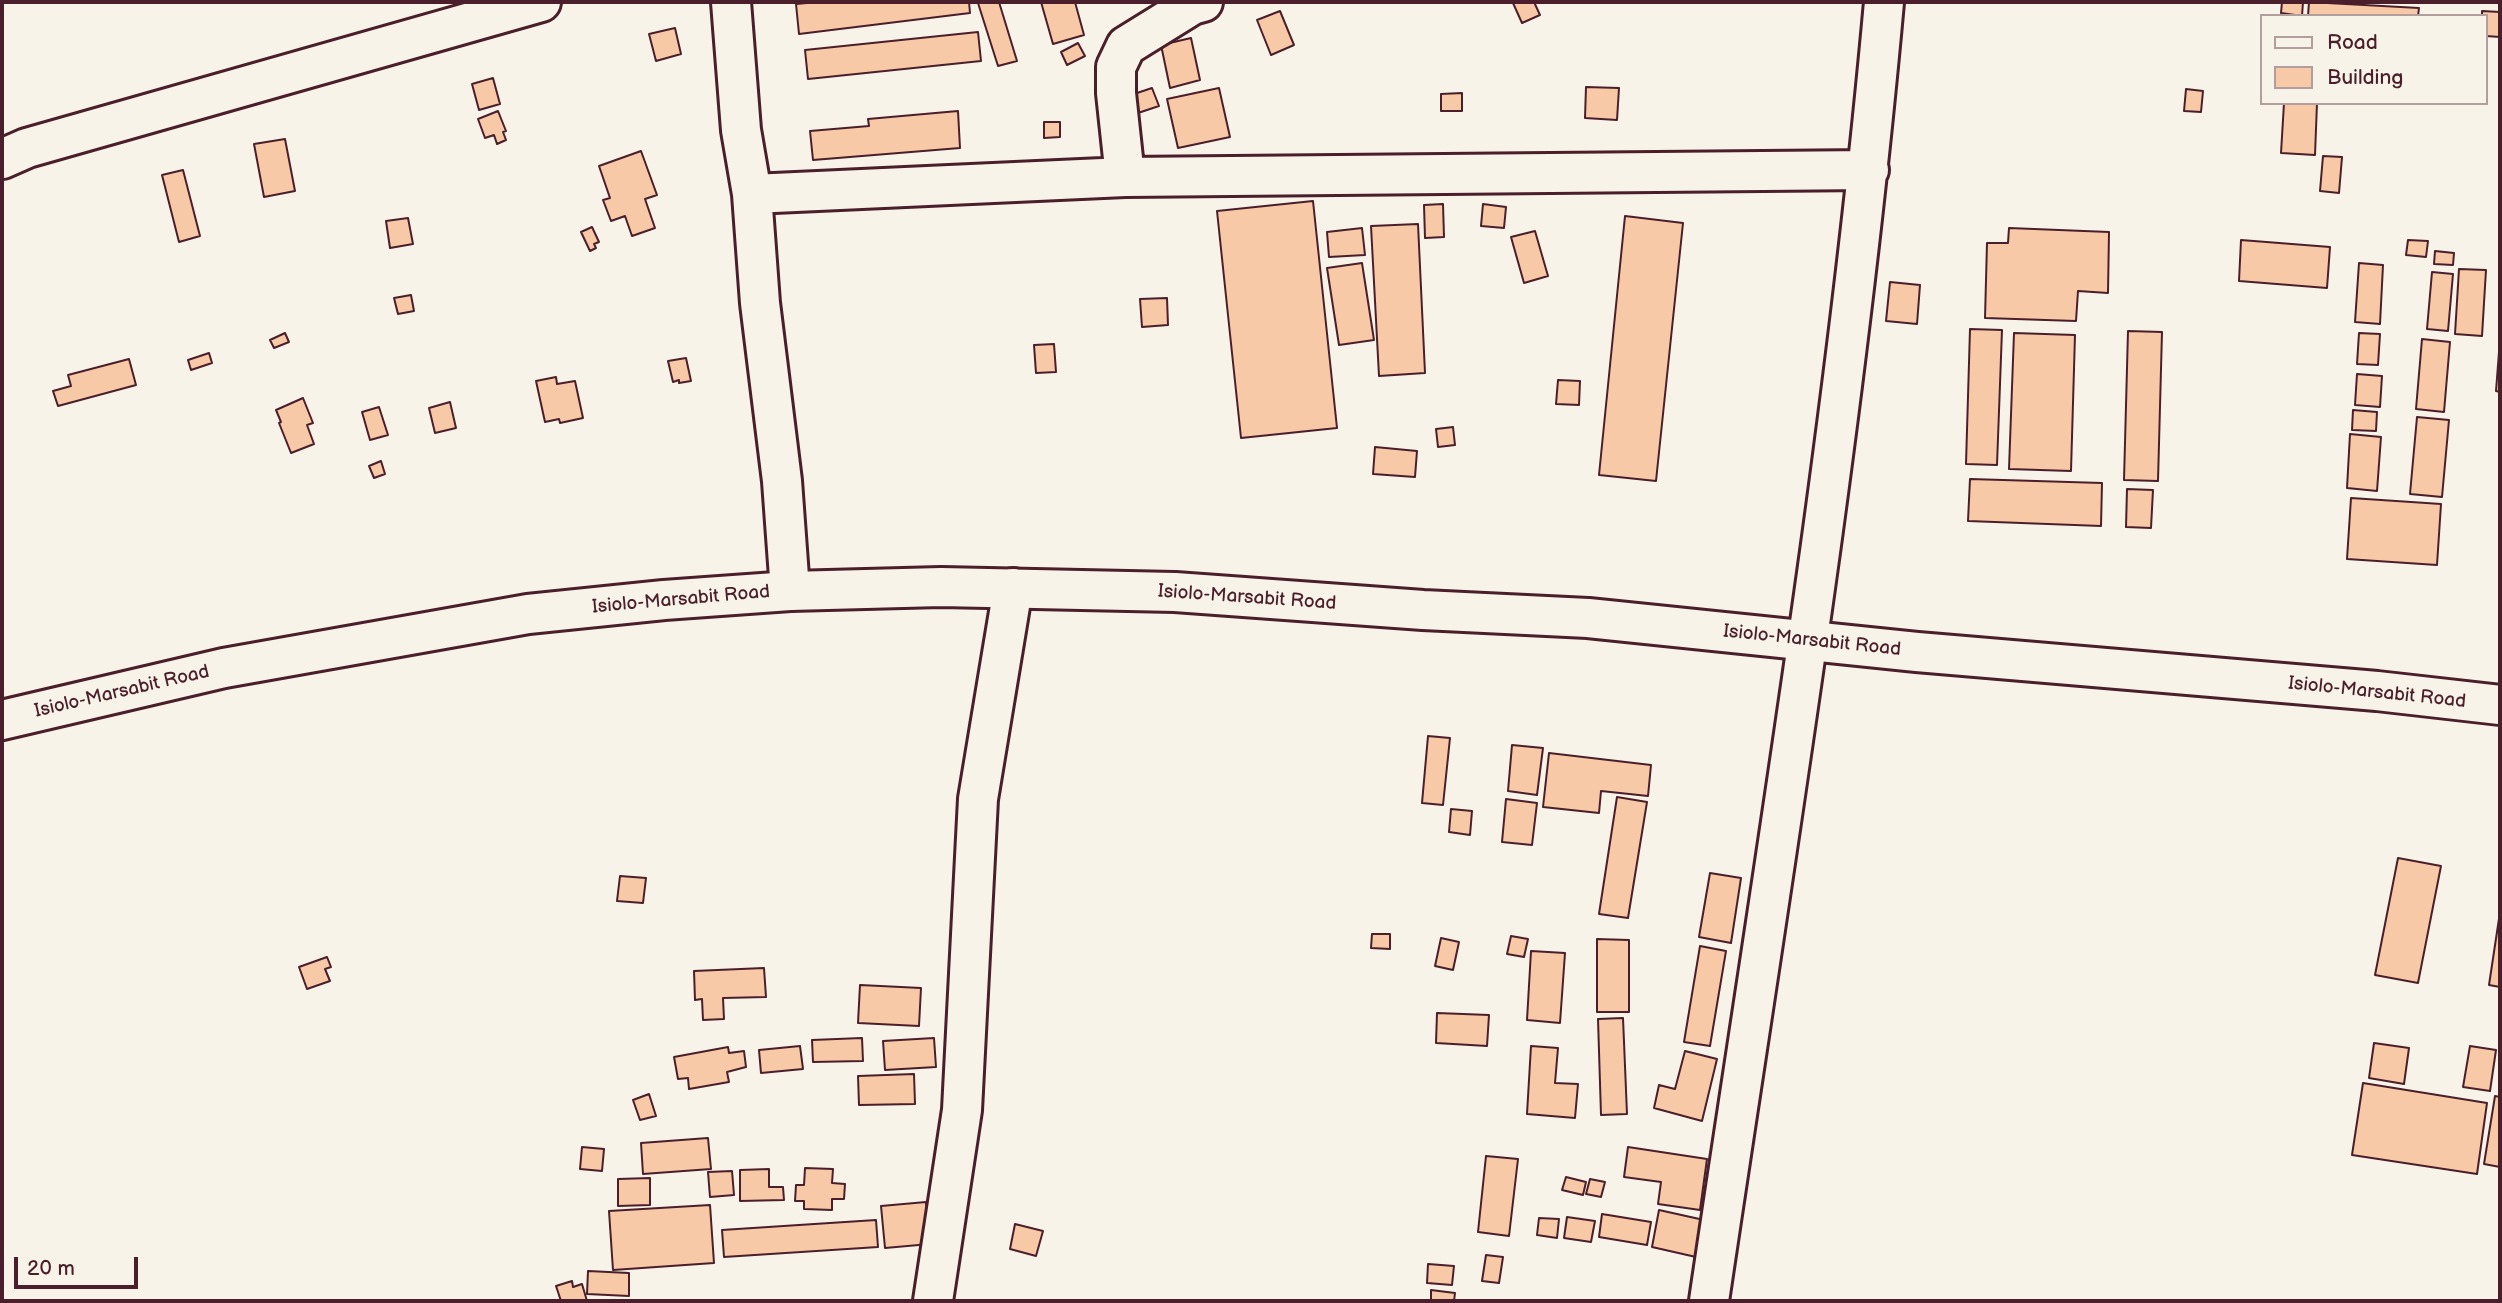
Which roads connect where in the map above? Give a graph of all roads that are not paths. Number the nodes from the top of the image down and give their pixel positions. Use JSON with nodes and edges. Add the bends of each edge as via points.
{"nodes":[{"id":1,"x":541,"y":2,"type":"edge"},
{"id":2,"x":731,"y":2,"type":"edge"},
{"id":3,"x":1203,"y":2,"type":"edge"},
{"id":4,"x":1884,"y":2,"type":"edge"},
{"id":5,"x":460,"y":13,"type":"edge"},
{"id":6,"x":2,"y":159,"type":"edge"},
{"id":7,"x":1869,"y":170,"type":"junction"},
{"id":8,"x":1125,"y":177,"type":"junction"},
{"id":9,"x":752,"y":194,"type":"junction"},
{"id":10,"x":1013,"y":588,"type":"junction"},
{"id":11,"x":790,"y":591,"type":"junction"},
{"id":12,"x":1808,"y":640,"type":"junction"},
{"id":13,"x":2500,"y":705,"type":"edge"},
{"id":14,"x":2,"y":720,"type":"edge"},
{"id":15,"x":933,"y":1301,"type":"edge"},
{"id":16,"x":1709,"y":1301,"type":"edge"}],
"edges":[{"from":1,"to":5,"type":"main road"},
{"from":2,"to":9,"type":"main road","via":[[741,130]]},
{"from":3,"to":8,"type":"main road","via":[[1126,46],[1116,67]]},
{"from":4,"to":7,"type":"main road"},
{"from":5,"to":6,"type":"main road"},
{"from":7,"to":8,"type":"main road"},
{"from":7,"to":12,"type":"main road"},
{"from":8,"to":9,"type":"main road"},
{"from":9,"to":11,"type":"main road"},
{"from":10,"to":11,"type":"main road","name":"Isiolo-Marsabit Road"},
{"from":10,"to":12,"type":"main road","name":"Isiolo-Marsabit Road","via":[[1175,592],[1588,618]]},
{"from":10,"to":15,"type":"main road","via":[[978,799],[962,1111]]},
{"from":11,"to":14,"type":"main road","name":"Isiolo-Marsabit Road","via":[[528,614],[224,668]]},
{"from":12,"to":13,"type":"main road","name":"Isiolo-Marsabit Road"},
{"from":12,"to":16,"type":"main road"}]}
